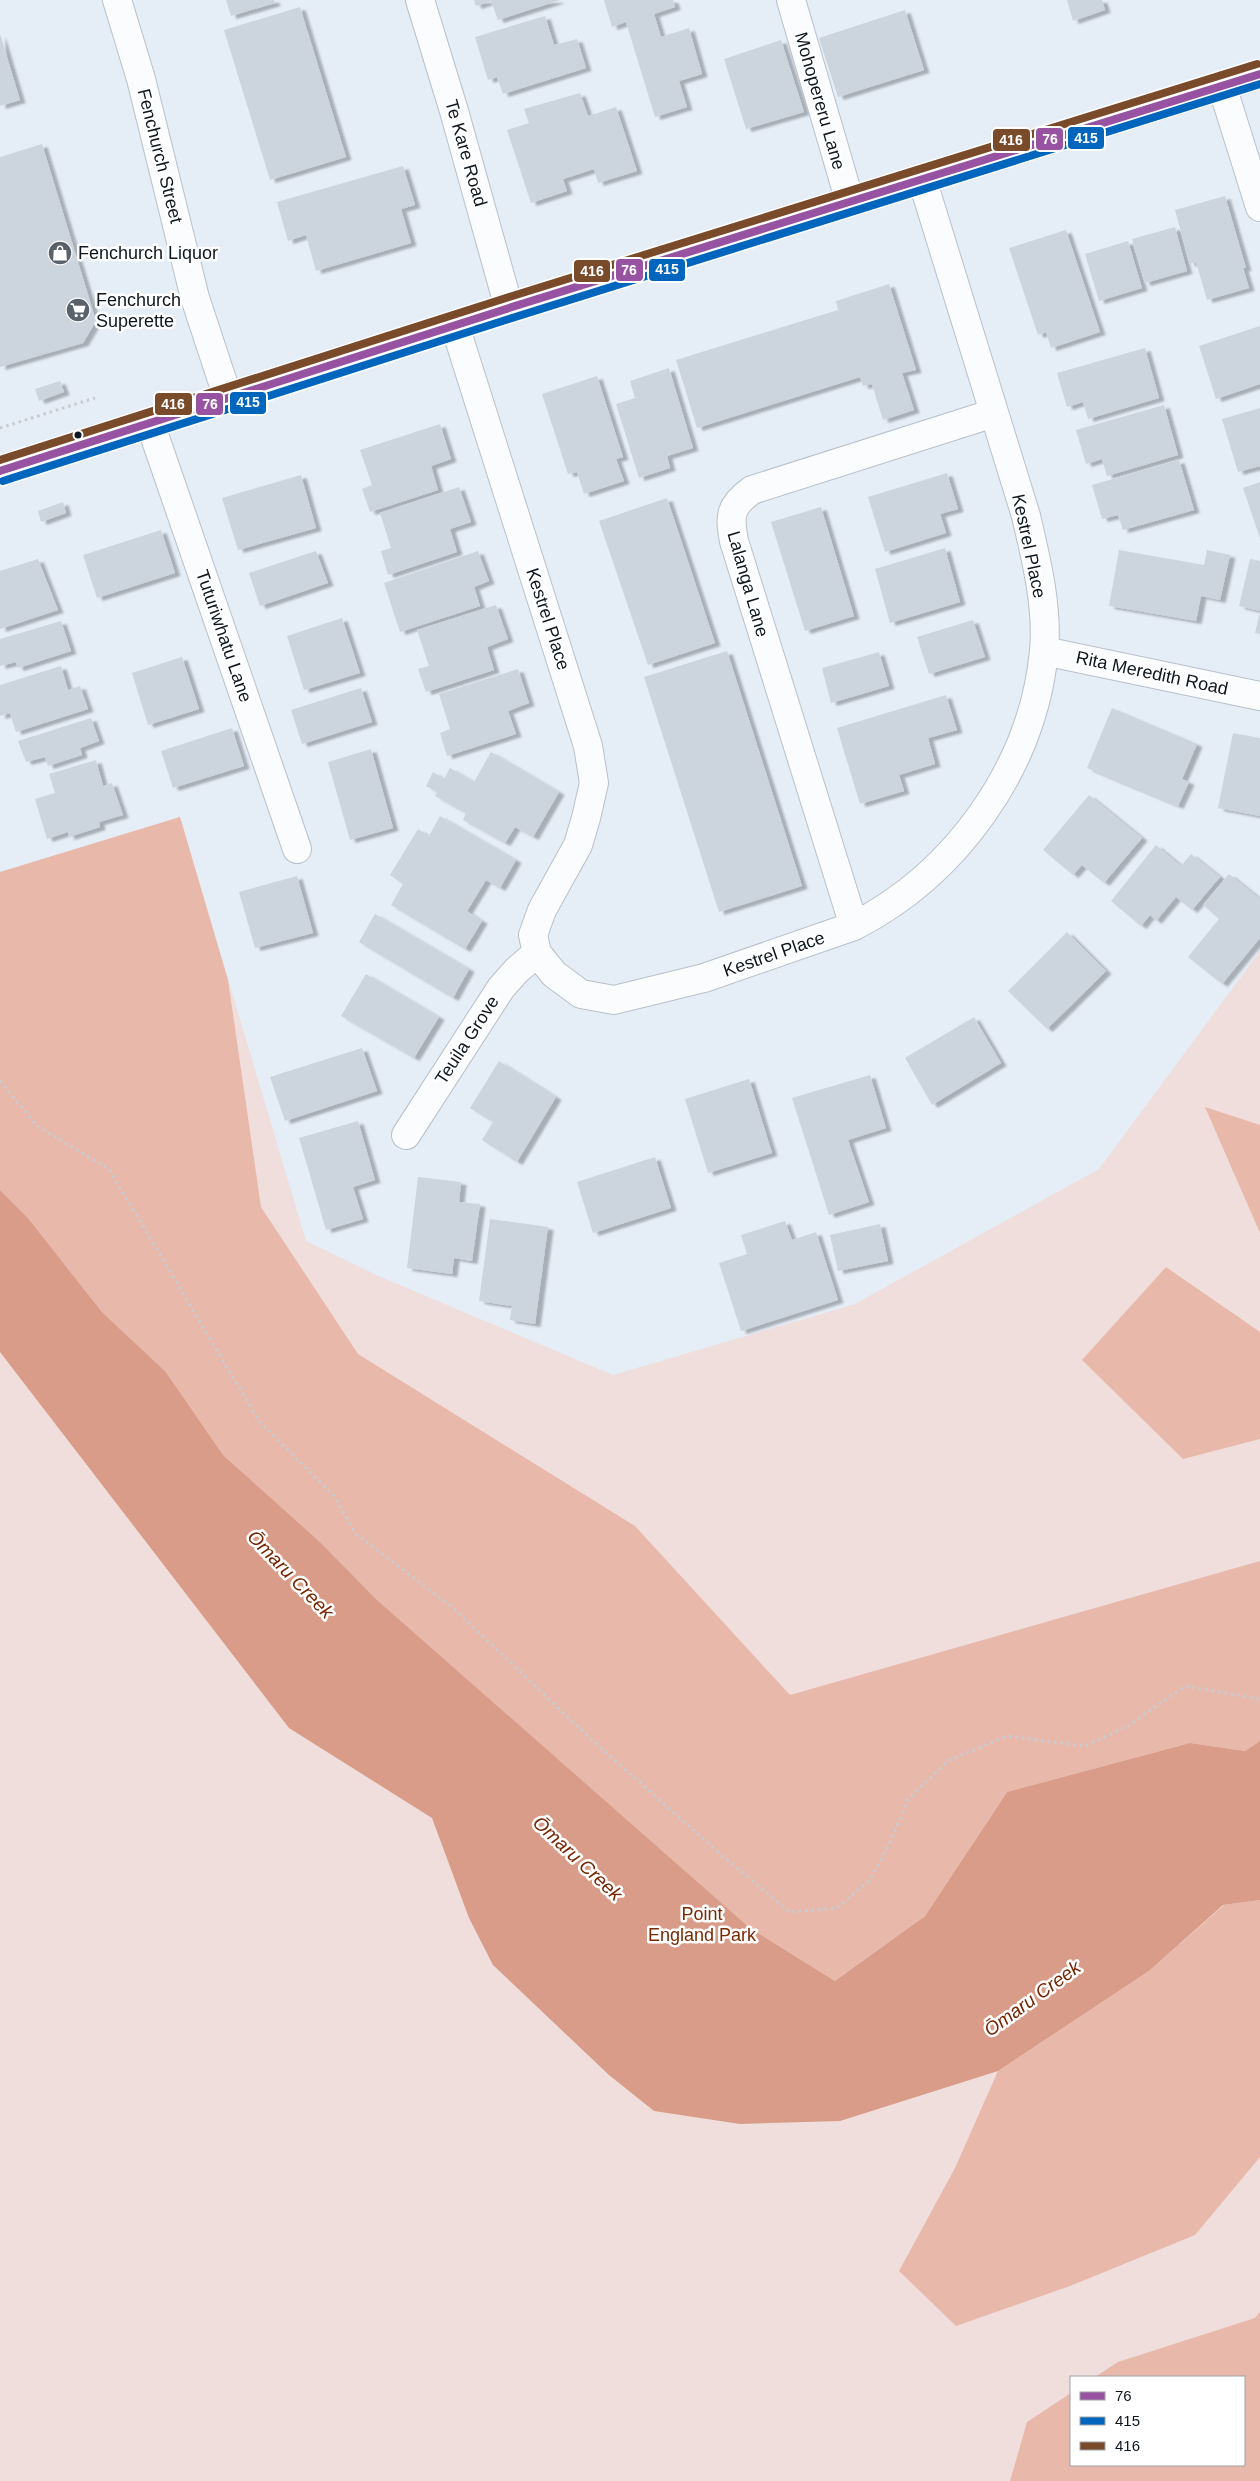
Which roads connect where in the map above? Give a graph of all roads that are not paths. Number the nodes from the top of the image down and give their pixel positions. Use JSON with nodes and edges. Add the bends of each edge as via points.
{"nodes":[{"id":1,"x":117,"y":0,"type":"edge"},
{"id":2,"x":420,"y":0,"type":"edge"},
{"id":3,"x":791,"y":0,"type":"edge"},
{"id":4,"x":1260,"y":74,"type":"edge"},
{"id":5,"x":1222,"y":86,"type":"junction"},
{"id":6,"x":922,"y":179,"type":"junction"},
{"id":7,"x":850,"y":202,"type":"junction"},
{"id":8,"x":1260,"y":207,"type":"edge"},
{"id":9,"x":508,"y":308,"type":"junction"},
{"id":10,"x":455,"y":326,"type":"junction"},
{"id":11,"x":228,"y":398,"type":"junction"},
{"id":12,"x":994,"y":413,"type":"junction"},
{"id":13,"x":150,"y":423,"type":"junction"},
{"id":14,"x":0,"y":471,"type":"edge"},
{"id":15,"x":1044,"y":651,"type":"junction"},
{"id":16,"x":1260,"y":696,"type":"edge"},
{"id":17,"x":297,"y":849,"type":"dead end"},
{"id":18,"x":854,"y":926,"type":"junction"},
{"id":19,"x":537,"y":953,"type":"junction"},
{"id":20,"x":406,"y":1135,"type":"dead end"}],
"edges":[{"from":1,"to":11,"type":"street","name":"Fenchurch Street","via":[[141,79],[196,298]]},
{"from":2,"to":9,"type":"street","name":"Te Kare Road"},
{"from":3,"to":7,"type":"street","name":"Mohopereru Lane"},
{"from":4,"to":5,"type":"main road"},
{"from":5,"to":6,"type":"main road"},
{"from":5,"to":8,"type":"street"},
{"from":6,"to":7,"type":"main road"},
{"from":6,"to":12,"type":"street","name":"Kestrel Place"},
{"from":7,"to":9,"type":"main road"},
{"from":9,"to":10,"type":"main road"},
{"from":10,"to":11,"type":"main road"},
{"from":10,"to":19,"type":"street","name":"Kestrel Place","via":[[588,746],[594,783],[578,845],[542,910],[533,935]]},
{"from":11,"to":13,"type":"main road"},
{"from":12,"to":15,"type":"street","name":"Kestrel Place","via":[[1026,516],[1036,561],[1044,616]]},
{"from":12,"to":18,"type":"street","name":"Lalanga Lane","via":[[752,490],[734,506],[730,520]]},
{"from":13,"to":14,"type":"main road"},
{"from":13,"to":17,"type":"street","name":"Tuturiwhatu Lane"},
{"from":15,"to":16,"type":"street","name":"Rita Meredith Road"},
{"from":15,"to":18,"type":"street","name":"Kestrel Place","via":[[1033,704],[1017,752],[969,833],[939,866],[908,892]]},
{"from":18,"to":19,"type":"street","name":"Kestrel Place","via":[[704,978],[614,1000],[581,994],[554,974]]},
{"from":19,"to":20,"type":"street","name":"Teuila Grove","via":[[501,988]]}]}
